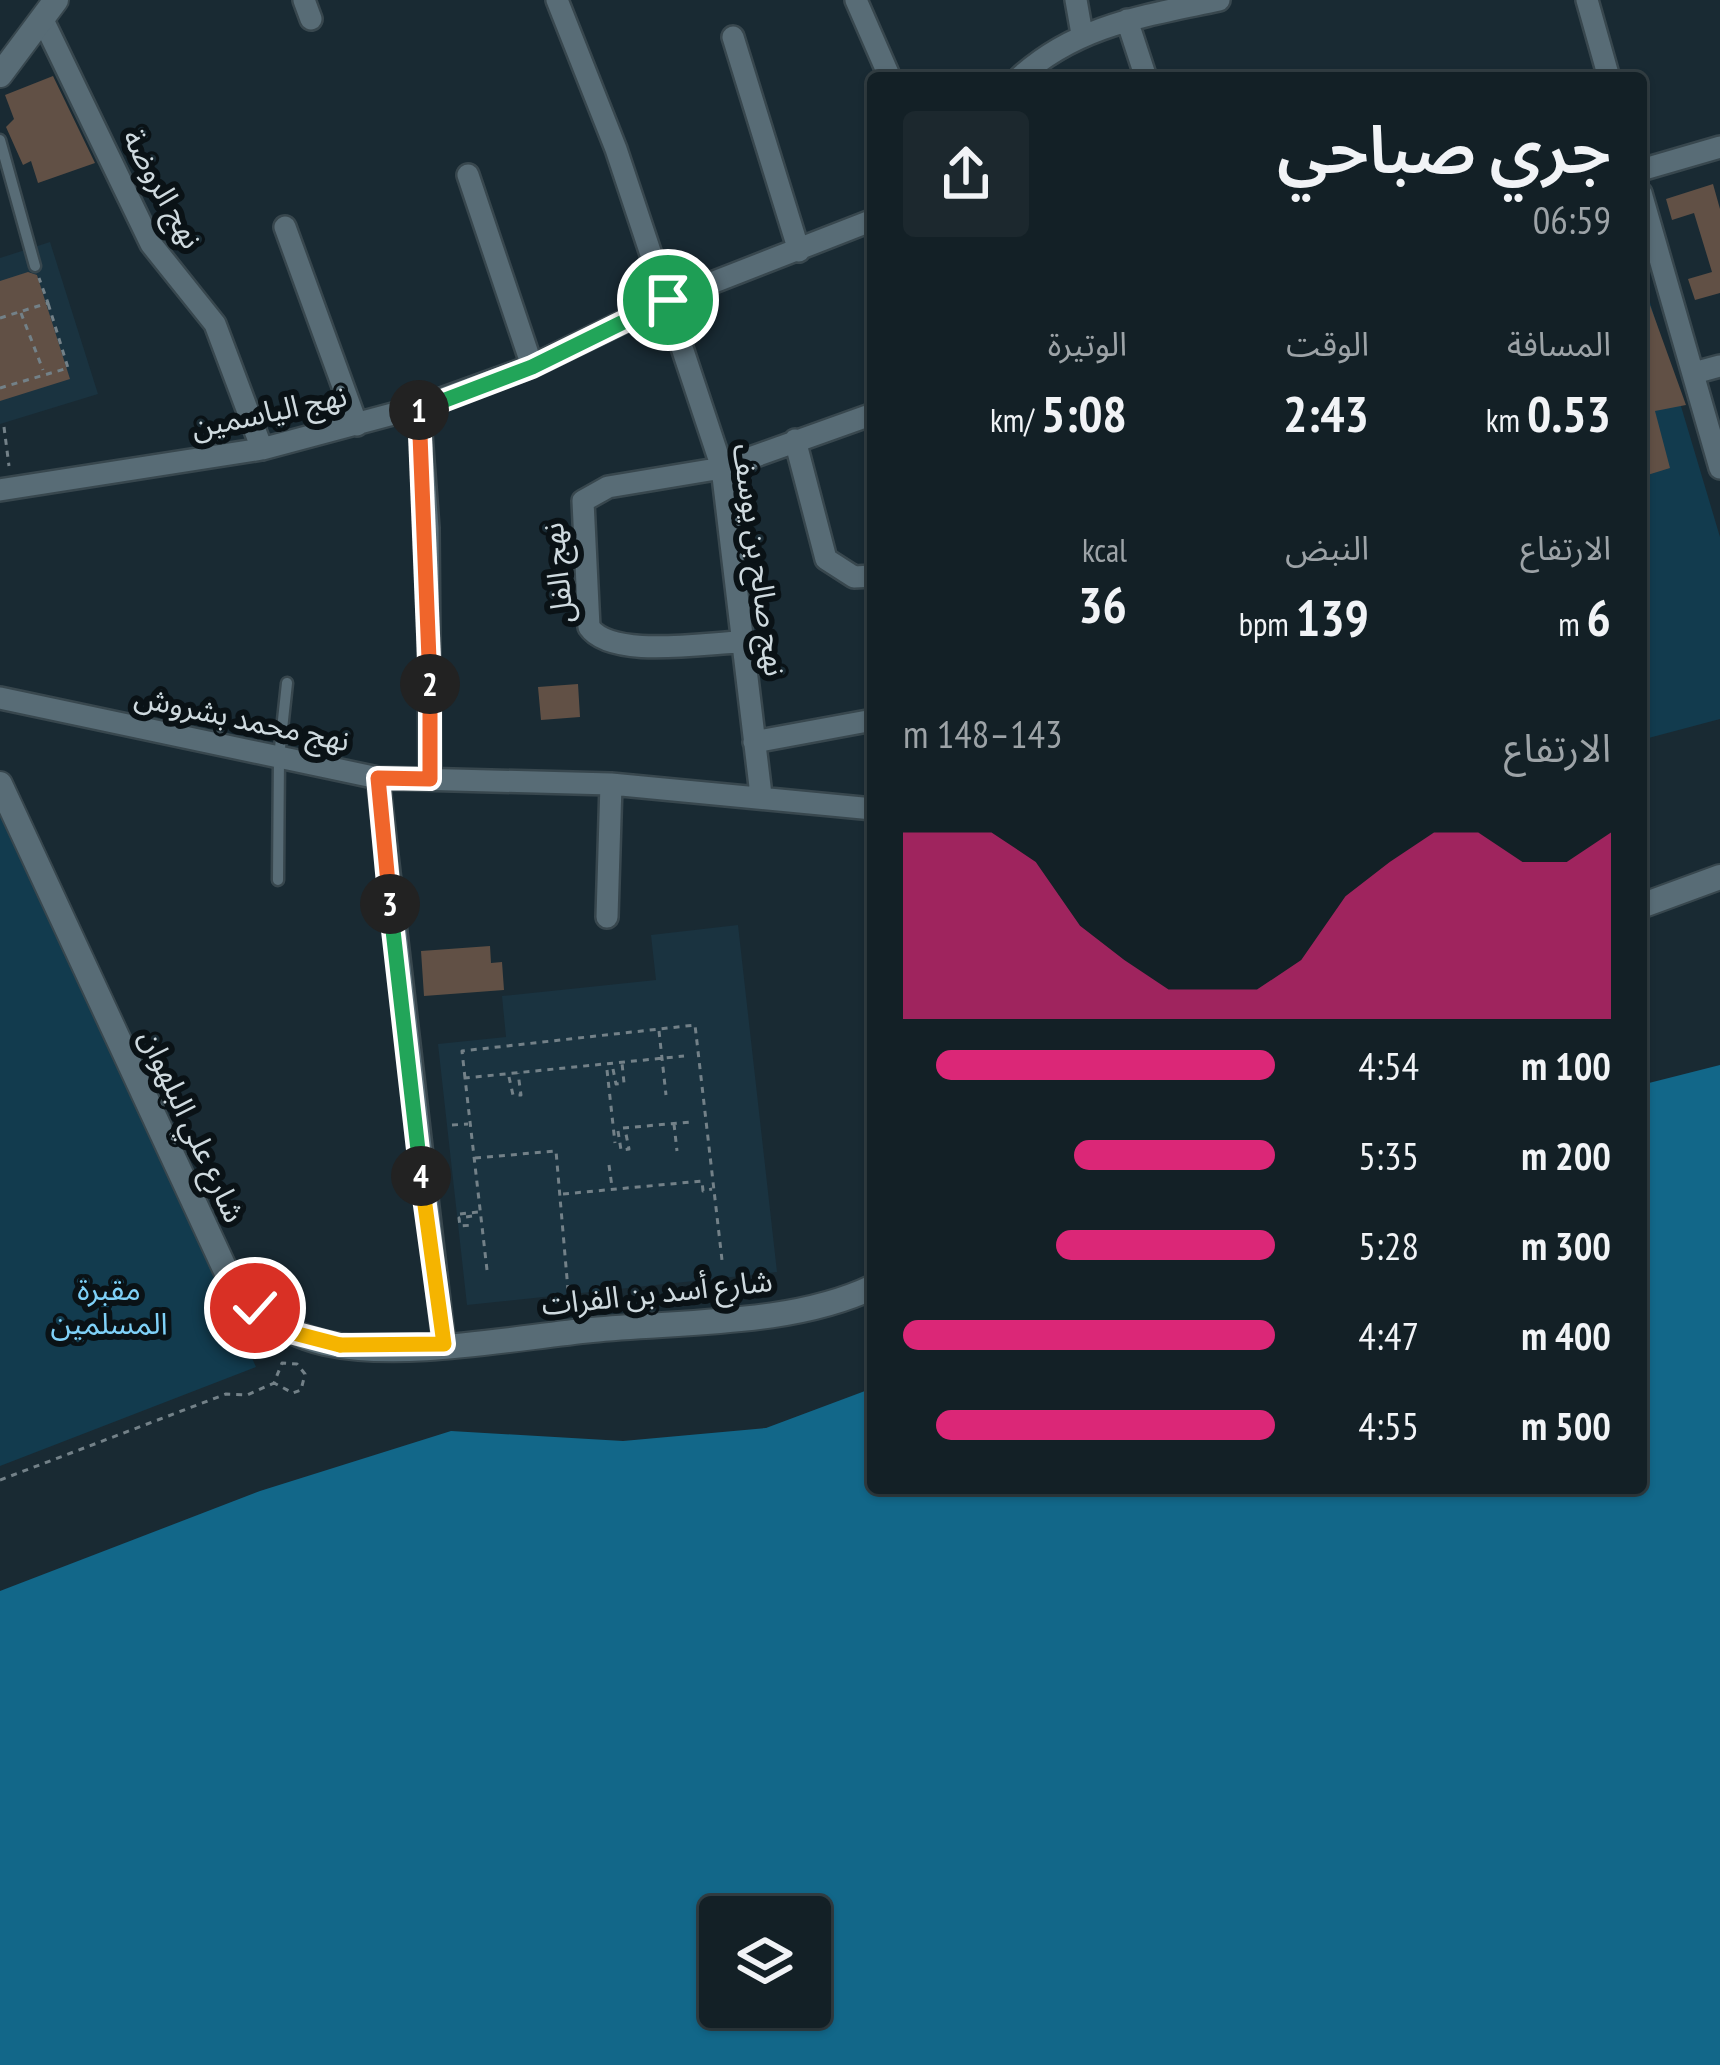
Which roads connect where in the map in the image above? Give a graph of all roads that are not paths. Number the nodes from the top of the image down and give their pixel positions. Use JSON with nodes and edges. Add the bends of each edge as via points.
{"nodes":[{"id":1,"x":557,"y":0,"type":"edge"},
{"id":2,"x":856,"y":0,"type":"edge"},
{"id":3,"x":1076,"y":0,"type":"edge"},
{"id":4,"x":1219,"y":0,"type":"edge"},
{"id":5,"x":1586,"y":0,"type":"edge"},
{"id":6,"x":1189,"y":3,"type":"edge"},
{"id":7,"x":49,"y":9,"type":"edge"},
{"id":8,"x":1127,"y":20,"type":"junction"},
{"id":9,"x":1082,"y":34,"type":"junction"},
{"id":10,"x":733,"y":37,"type":"dead end"},
{"id":11,"x":887,"y":72,"type":"edge"},
{"id":12,"x":1027,"y":72,"type":"edge"},
{"id":13,"x":1144,"y":72,"type":"edge"},
{"id":14,"x":1607,"y":72,"type":"edge"},
{"id":15,"x":0,"y":75,"type":"edge"},
{"id":16,"x":0,"y":140,"type":"edge"},
{"id":17,"x":1720,"y":148,"type":"edge"},
{"id":18,"x":1647,"y":168,"type":"edge"},
{"id":19,"x":468,"y":175,"type":"dead end"},
{"id":20,"x":1647,"y":213,"type":"edge"},
{"id":21,"x":867,"y":223,"type":"edge"},
{"id":22,"x":285,"y":227,"type":"dead end"},
{"id":23,"x":799,"y":251,"type":"junction"},
{"id":24,"x":35,"y":266,"type":"road end"},
{"id":25,"x":668,"y":300,"type":"junction"},
{"id":26,"x":1720,"y":366,"type":"edge"},
{"id":27,"x":532,"y":367,"type":"junction"},
{"id":28,"x":1694,"y":374,"type":"junction"},
{"id":29,"x":419,"y":407,"type":"junction"},
{"id":30,"x":867,"y":416,"type":"edge"},
{"id":31,"x":357,"y":425,"type":"junction"},
{"id":32,"x":796,"y":440,"type":"junction"},
{"id":33,"x":262,"y":449,"type":"junction"},
{"id":34,"x":722,"y":468,"type":"junction"},
{"id":35,"x":1720,"y":468,"type":"edge"},
{"id":36,"x":6,"y":488,"type":"edge"},
{"id":37,"x":867,"y":577,"type":"edge"},
{"id":38,"x":741,"y":642,"type":"junction"},
{"id":39,"x":287,"y":683,"type":"dead end"},
{"id":40,"x":0,"y":698,"type":"edge"},
{"id":41,"x":867,"y":721,"type":"edge"},
{"id":42,"x":754,"y":742,"type":"junction"},
{"id":43,"x":279,"y":758,"type":"junction"},
{"id":44,"x":378,"y":778,"type":"junction"},
{"id":45,"x":430,"y":779,"type":"junction"},
{"id":46,"x":0,"y":784,"type":"edge"},
{"id":47,"x":611,"y":784,"type":"junction"},
{"id":48,"x":761,"y":795,"type":"junction"},
{"id":49,"x":867,"y":808,"type":"edge"},
{"id":50,"x":1720,"y":877,"type":"edge"},
{"id":51,"x":278,"y":880,"type":"dead end"},
{"id":52,"x":1647,"y":904,"type":"edge"},
{"id":53,"x":607,"y":916,"type":"dead end"},
{"id":54,"x":867,"y":1290,"type":"edge"},
{"id":55,"x":444,"y":1344,"type":"junction"}],
"edges":[{"from":1,"to":25,"type":"street","name":"نهج صالح بن يوسف"},
{"from":2,"to":11,"type":"street"},
{"from":3,"to":9,"type":"street"},
{"from":4,"to":6,"type":"street"},
{"from":5,"to":14,"type":"street"},
{"from":6,"to":8,"type":"street"},
{"from":7,"to":15,"type":"street"},
{"from":7,"to":33,"type":"street","name":"نهج الروضة","via":[[151,244],[215,324]]},
{"from":8,"to":9,"type":"street"},
{"from":8,"to":13,"type":"street"},
{"from":9,"to":12,"type":"street"},
{"from":10,"to":23,"type":"street"},
{"from":16,"to":24,"type":"lane"},
{"from":17,"to":18,"type":"street"},
{"from":19,"to":27,"type":"street"},
{"from":20,"to":28,"type":"street"},
{"from":21,"to":23,"type":"street","name":"نهج الياسمين"},
{"from":22,"to":31,"type":"street"},
{"from":23,"to":25,"type":"street","name":"نهج الياسمين"},
{"from":25,"to":27,"type":"street","name":"نهج الياسمين"},
{"from":25,"to":34,"type":"street","name":"نهج صالح بن يوسف"},
{"from":26,"to":28,"type":"street"},
{"from":27,"to":29,"type":"street","name":"نهج الياسمين"},
{"from":28,"to":35,"type":"street"},
{"from":29,"to":31,"type":"street","name":"نهج الياسمين"},
{"from":29,"to":45,"type":"street"},
{"from":30,"to":32,"type":"street"},
{"from":31,"to":33,"type":"street","name":"نهج الياسمين"},
{"from":32,"to":34,"type":"street"},
{"from":32,"to":37,"type":"street","via":[[826,559],[854,578]]},
{"from":33,"to":36,"type":"street","name":"نهج الياسمين"},
{"from":34,"to":38,"type":"street","name":"نهج صالح بن يوسف"},
{"from":34,"to":38,"type":"street","name":"نهج الفل","via":[[608,488],[583,501],[589,627],[620,646]]},
{"from":38,"to":42,"type":"street","name":"نهج صالح بن يوسف"},
{"from":39,"to":43,"type":"lane"},
{"from":40,"to":43,"type":"street","name":"نهج محمد بشروش"},
{"from":41,"to":42,"type":"street"},
{"from":42,"to":48,"type":"street","name":"نهج صالح بن يوسف"},
{"from":43,"to":44,"type":"street","name":"نهج محمد بشروش"},
{"from":43,"to":51,"type":"lane"},
{"from":44,"to":45,"type":"street","name":"نهج محمد بشروش"},
{"from":44,"to":55,"type":"street"},
{"from":45,"to":47,"type":"street","name":"نهج محمد بشروش"},
{"from":46,"to":55,"type":"street","name":"شارع علي البلهوان","via":[[239,1292],[278,1325],[326,1343]]},
{"from":47,"to":48,"type":"street","name":"نهج محمد بشروش"},
{"from":47,"to":53,"type":"street"},
{"from":48,"to":49,"type":"street","name":"نهج محمد بشروش"},
{"from":50,"to":52,"type":"street"},
{"from":54,"to":55,"type":"street","name":"شارع أسد بن الفرات","via":[[782,1311]]}]}
